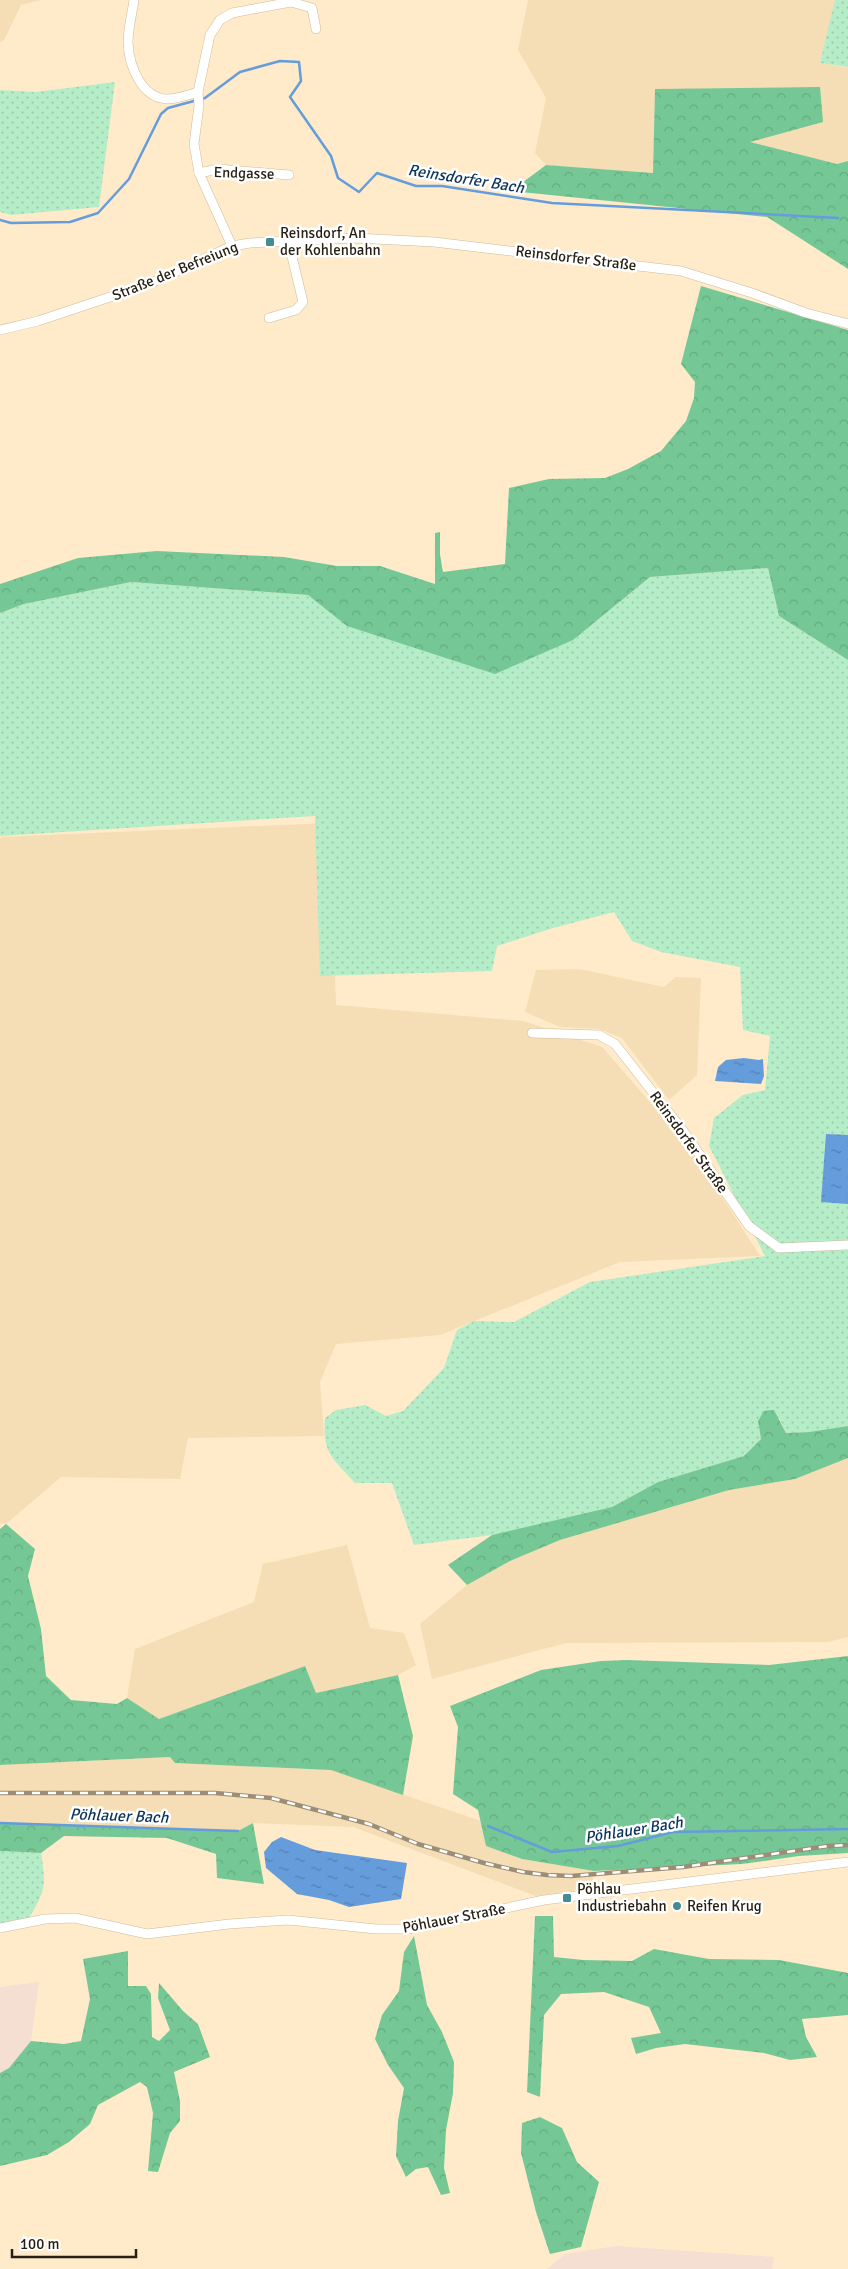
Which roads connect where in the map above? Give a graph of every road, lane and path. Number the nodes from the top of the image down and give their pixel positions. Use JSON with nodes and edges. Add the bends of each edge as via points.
{"nodes":[{"id":1,"x":134,"y":0,"type":"edge"},
{"id":2,"x":316,"y":29,"type":"dead end"},
{"id":3,"x":198,"y":92,"type":"junction"},
{"id":4,"x":198,"y":173,"type":"junction"},
{"id":5,"x":289,"y":175,"type":"dead end"},
{"id":6,"x":292,"y":240,"type":"junction"},
{"id":7,"x":232,"y":246,"type":"junction"},
{"id":8,"x":269,"y":318,"type":"dead end"},
{"id":9,"x":848,"y":324,"type":"edge"},
{"id":10,"x":0,"y":330,"type":"edge"},
{"id":11,"x":532,"y":1033,"type":"dead end"},
{"id":12,"x":848,"y":1245,"type":"edge"},
{"id":13,"x":848,"y":1862,"type":"edge"},
{"id":14,"x":0,"y":1928,"type":"edge"}],
"edges":[{"from":1,"to":3,"type":"street","via":[[128,42],[133,68],[142,83],[154,96],[168,99]]},
{"from":2,"to":3,"type":"street","via":[[312,8],[290,2],[232,13],[220,20],[210,35]]},
{"from":3,"to":4,"type":"street","via":[[194,144]]},
{"from":4,"to":5,"type":"street","name":"Endgasse","via":[[218,169]]},
{"from":4,"to":7,"type":"street"},
{"from":6,"to":7,"type":"street","name":"Straße der Befreiung"},
{"from":6,"to":8,"type":"street","via":[[304,302],[296,310]]},
{"from":6,"to":9,"type":"street","name":"Reinsdorfer Straße","via":[[355,238],[434,242],[681,271]]},
{"from":7,"to":10,"type":"street","name":"Straße der Befreiung","via":[[149,284],[38,321]]},
{"from":11,"to":12,"type":"street","name":"Reinsdorfer Straße","via":[[599,1035],[616,1044],[684,1132],[749,1226],[779,1248]]},
{"from":13,"to":14,"type":"street","name":"Pöhlauer Straße","via":[[544,1900],[408,1929],[288,1920],[152,1935],[75,1918],[45,1919]]}]}
